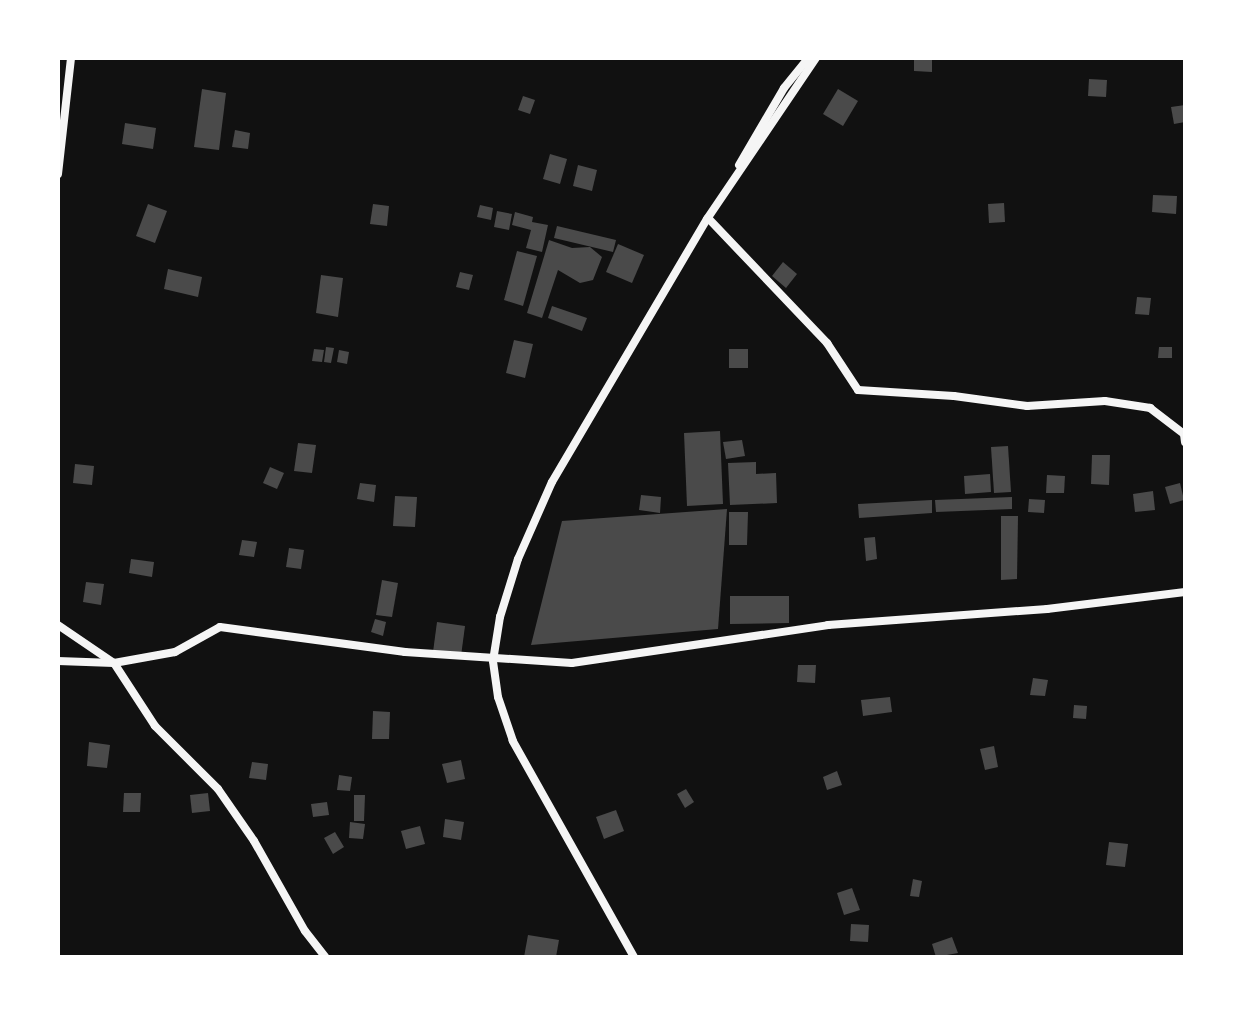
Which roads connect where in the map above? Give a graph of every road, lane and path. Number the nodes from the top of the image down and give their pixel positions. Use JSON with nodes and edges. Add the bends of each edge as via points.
{"nodes":[{"id":1,"x":71,"y":58,"type":"edge"},
{"id":2,"x":808,"y":58,"type":"edge"},
{"id":3,"x":816,"y":58,"type":"edge"},
{"id":4,"x":58,"y":174,"type":"edge"},
{"id":5,"x":707,"y":219,"type":"junction"},
{"id":6,"x":1185,"y":442,"type":"edge"},
{"id":7,"x":1185,"y":592,"type":"edge"},
{"id":8,"x":58,"y":625,"type":"edge"},
{"id":9,"x":58,"y":661,"type":"edge"},
{"id":10,"x":493,"y":661,"type":"junction"},
{"id":11,"x":114,"y":663,"type":"junction"},
{"id":12,"x":325,"y":957,"type":"edge"},
{"id":13,"x":634,"y":957,"type":"edge"}],
"edges":[{"from":1,"to":4,"type":"street"},
{"from":2,"to":5,"type":"street","via":[[784,88]]},
{"from":3,"to":5,"type":"street"},
{"from":5,"to":6,"type":"street","via":[[827,343],[858,390],[1027,406],[1105,401],[1150,408],[1184,434]]},
{"from":5,"to":10,"type":"street","via":[[552,482],[518,559]]},
{"from":7,"to":10,"type":"street","via":[[1032,611],[828,625],[572,663]]},
{"from":8,"to":11,"type":"street"},
{"from":9,"to":11,"type":"street"},
{"from":10,"to":11,"type":"street","via":[[220,627],[175,652]]},
{"from":10,"to":13,"type":"street","via":[[513,741]]},
{"from":11,"to":12,"type":"street","via":[[155,726],[218,789]]}]}
